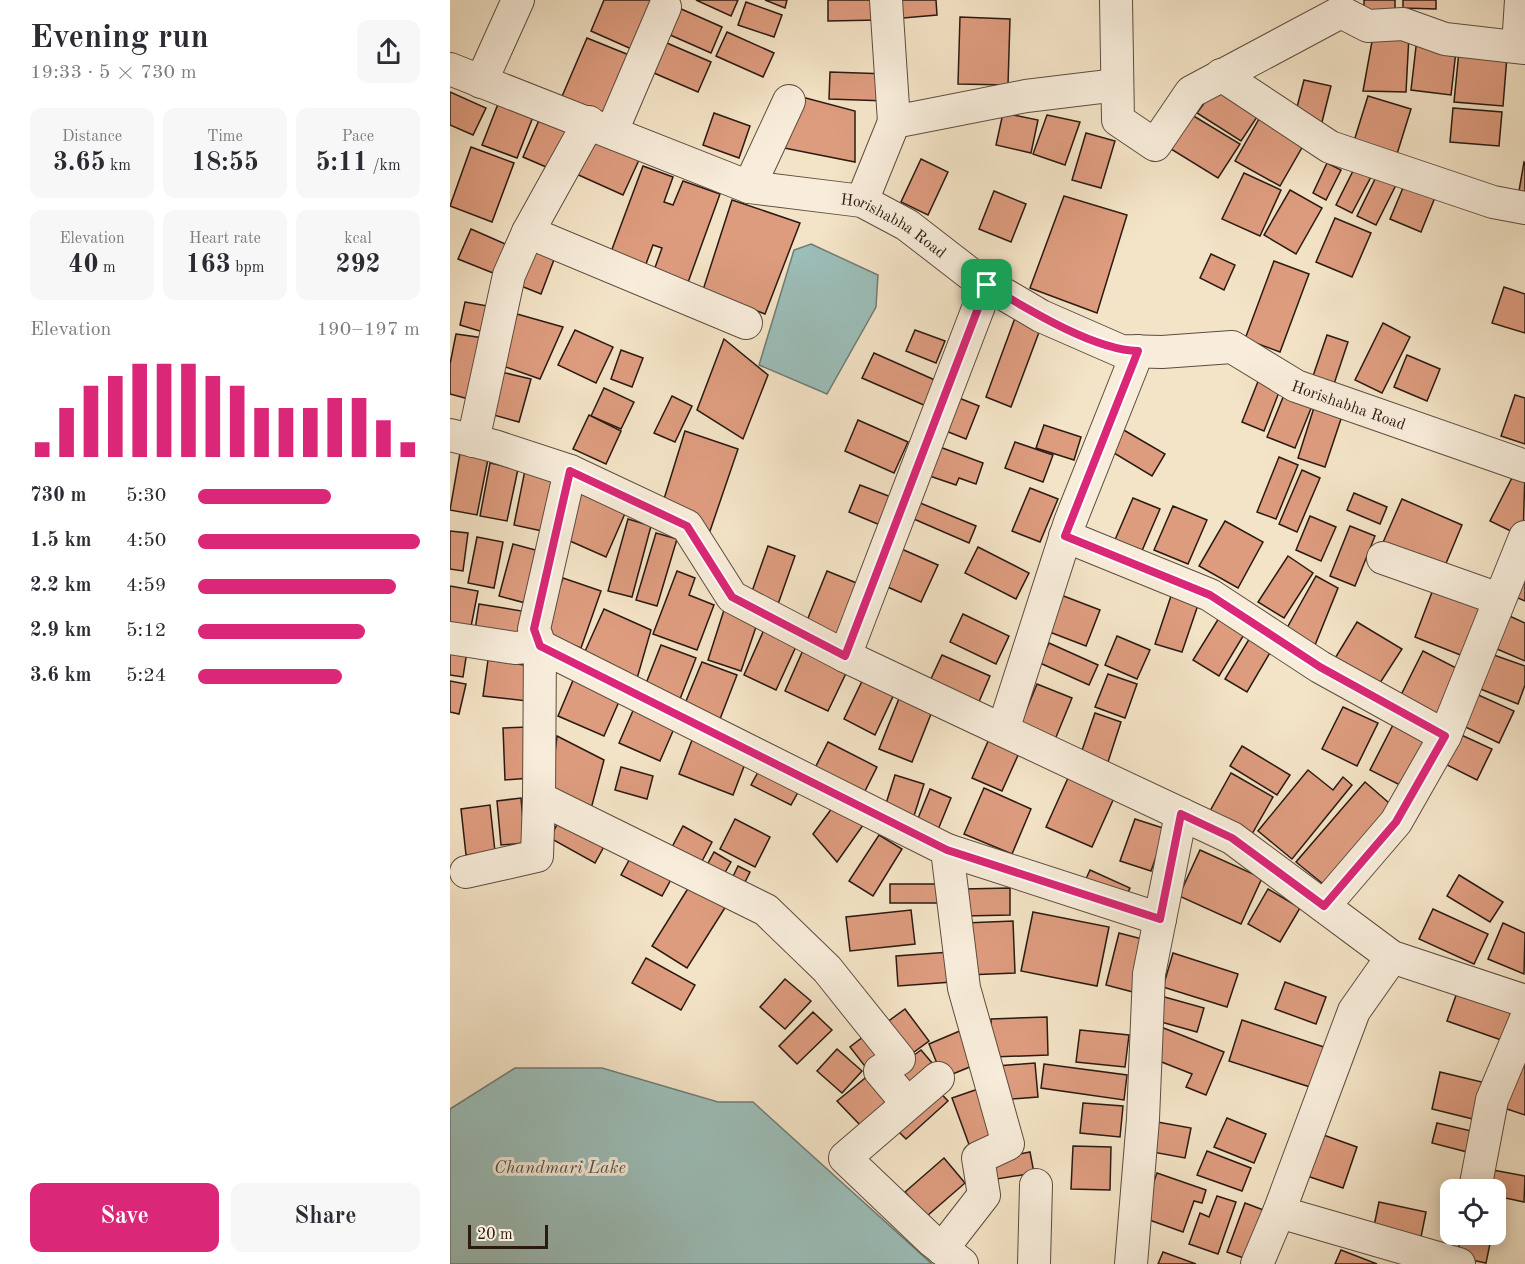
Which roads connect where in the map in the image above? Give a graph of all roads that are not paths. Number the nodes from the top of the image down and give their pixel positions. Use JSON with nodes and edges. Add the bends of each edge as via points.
{"nodes":[{"id":1,"x":518,"y":0,"type":"edge"},
{"id":2,"x":886,"y":0,"type":"edge"},
{"id":3,"x":1116,"y":0,"type":"edge"},
{"id":4,"x":1521,"y":0,"type":"edge"},
{"id":5,"x":665,"y":7,"type":"dead end"},
{"id":6,"x":1354,"y":10,"type":"edge"},
{"id":7,"x":1521,"y":47,"type":"edge"},
{"id":8,"x":450,"y":69,"type":"edge"},
{"id":9,"x":1221,"y":75,"type":"junction"},
{"id":10,"x":481,"y":82,"type":"junction"},
{"id":11,"x":1117,"y":85,"type":"junction"},
{"id":12,"x":789,"y":101,"type":"dead end"},
{"id":13,"x":894,"y":122,"type":"junction"},
{"id":14,"x":601,"y":126,"type":"junction"},
{"id":15,"x":749,"y":186,"type":"junction"},
{"id":16,"x":862,"y":201,"type":"junction"},
{"id":17,"x":1525,"y":208,"type":"edge"},
{"id":18,"x":528,"y":232,"type":"junction"},
{"id":19,"x":987,"y":285,"type":"junction"},
{"id":20,"x":746,"y":323,"type":"dead end"},
{"id":21,"x":1138,"y":351,"type":"junction"},
{"id":22,"x":461,"y":438,"type":"edge"},
{"id":23,"x":1525,"y":466,"type":"edge"},
{"id":24,"x":570,"y":471,"type":"junction"},
{"id":25,"x":1065,"y":536,"type":"junction"},
{"id":26,"x":1525,"y":537,"type":"edge"},
{"id":27,"x":1383,"y":558,"type":"dead end"},
{"id":28,"x":1499,"y":599,"type":"junction"},
{"id":29,"x":450,"y":638,"type":"edge"},
{"id":30,"x":540,"y":646,"type":"junction"},
{"id":31,"x":845,"y":656,"type":"junction"},
{"id":32,"x":1003,"y":730,"type":"junction"},
{"id":33,"x":1445,"y":736,"type":"junction"},
{"id":34,"x":539,"y":798,"type":"junction"},
{"id":35,"x":1181,"y":814,"type":"junction"},
{"id":36,"x":947,"y":850,"type":"junction"},
{"id":37,"x":466,"y":872,"type":"dead end"},
{"id":38,"x":1324,"y":906,"type":"junction"},
{"id":39,"x":1160,"y":919,"type":"junction"},
{"id":40,"x":1392,"y":957,"type":"junction"},
{"id":41,"x":1525,"y":1001,"type":"edge"},
{"id":42,"x":1525,"y":1021,"type":"edge"},
{"id":43,"x":938,"y":1078,"type":"dead end"},
{"id":44,"x":907,"y":1103,"type":"junction"},
{"id":45,"x":1477,"y":1179,"type":"edge"},
{"id":46,"x":1036,"y":1185,"type":"dead end"},
{"id":47,"x":1279,"y":1212,"type":"junction"},
{"id":48,"x":952,"y":1256,"type":"edge"},
{"id":49,"x":1034,"y":1264,"type":"edge"},
{"id":50,"x":1131,"y":1264,"type":"edge"},
{"id":51,"x":1257,"y":1264,"type":"edge"},
{"id":52,"x":1459,"y":1264,"type":"edge"}],
"edges":[{"from":1,"to":10,"type":"street"},
{"from":2,"to":13,"type":"street"},
{"from":3,"to":11,"type":"street"},
{"from":4,"to":7,"type":"street"},
{"from":5,"to":14,"type":"street"},
{"from":6,"to":7,"type":"street","via":[[1368,26],[1403,24],[1444,39]]},
{"from":6,"to":9,"type":"street","via":[[1341,12]]},
{"from":8,"to":10,"type":"street","name":"Horishabha Road"},
{"from":9,"to":11,"type":"street","via":[[1191,92],[1155,145],[1118,120]]},
{"from":9,"to":17,"type":"street","via":[[1330,147],[1493,202]]},
{"from":10,"to":14,"type":"street","name":"Horishabha Road"},
{"from":11,"to":13,"type":"street","via":[[1026,96]]},
{"from":12,"to":15,"type":"street"},
{"from":13,"to":16,"type":"street"},
{"from":14,"to":15,"type":"street","name":"Horishabha Road"},
{"from":14,"to":18,"type":"street"},
{"from":15,"to":16,"type":"street","name":"Horishabha Road"},
{"from":16,"to":19,"type":"street","name":"Horishabha Road","via":[[907,225]]},
{"from":18,"to":20,"type":"street"},
{"from":18,"to":22,"type":"street","via":[[509,275]]},
{"from":19,"to":21,"type":"street","name":"Horishabha Road","via":[[1041,316],[1121,351]]},
{"from":19,"to":31,"type":"street"},
{"from":21,"to":23,"type":"street","name":"Horishabha Road","via":[[1232,347],[1296,386]]},
{"from":21,"to":25,"type":"street"},
{"from":22,"to":24,"type":"street"},
{"from":24,"to":30,"type":"street","via":[[534,629]]},
{"from":24,"to":31,"type":"street","via":[[687,526],[732,597]]},
{"from":25,"to":32,"type":"street"},
{"from":25,"to":33,"type":"street","via":[[1210,595],[1320,667]]},
{"from":26,"to":28,"type":"street"},
{"from":27,"to":28,"type":"street"},
{"from":28,"to":33,"type":"street"},
{"from":29,"to":30,"type":"street","via":[[515,648]]},
{"from":30,"to":34,"type":"street"},
{"from":30,"to":36,"type":"street"},
{"from":31,"to":32,"type":"street"},
{"from":32,"to":35,"type":"street"},
{"from":33,"to":38,"type":"street","via":[[1396,822]]},
{"from":34,"to":37,"type":"street","via":[[537,856]]},
{"from":34,"to":44,"type":"street","via":[[766,910],[827,969],[899,1059],[880,1071]]},
{"from":35,"to":38,"type":"street","via":[[1232,838]]},
{"from":35,"to":39,"type":"street"},
{"from":36,"to":39,"type":"street"},
{"from":36,"to":48,"type":"street","via":[[964,988],[1008,1144],[978,1158],[984,1195]]},
{"from":38,"to":40,"type":"street"},
{"from":39,"to":50,"type":"street","via":[[1149,974]]},
{"from":40,"to":41,"type":"street"},
{"from":40,"to":47,"type":"street","via":[[1354,1011]]},
{"from":42,"to":45,"type":"street","via":[[1492,1100]]},
{"from":43,"to":44,"type":"street"},
{"from":44,"to":48,"type":"street","via":[[845,1158]]},
{"from":46,"to":49,"type":"street"},
{"from":47,"to":51,"type":"street"},
{"from":47,"to":52,"type":"street"}]}
